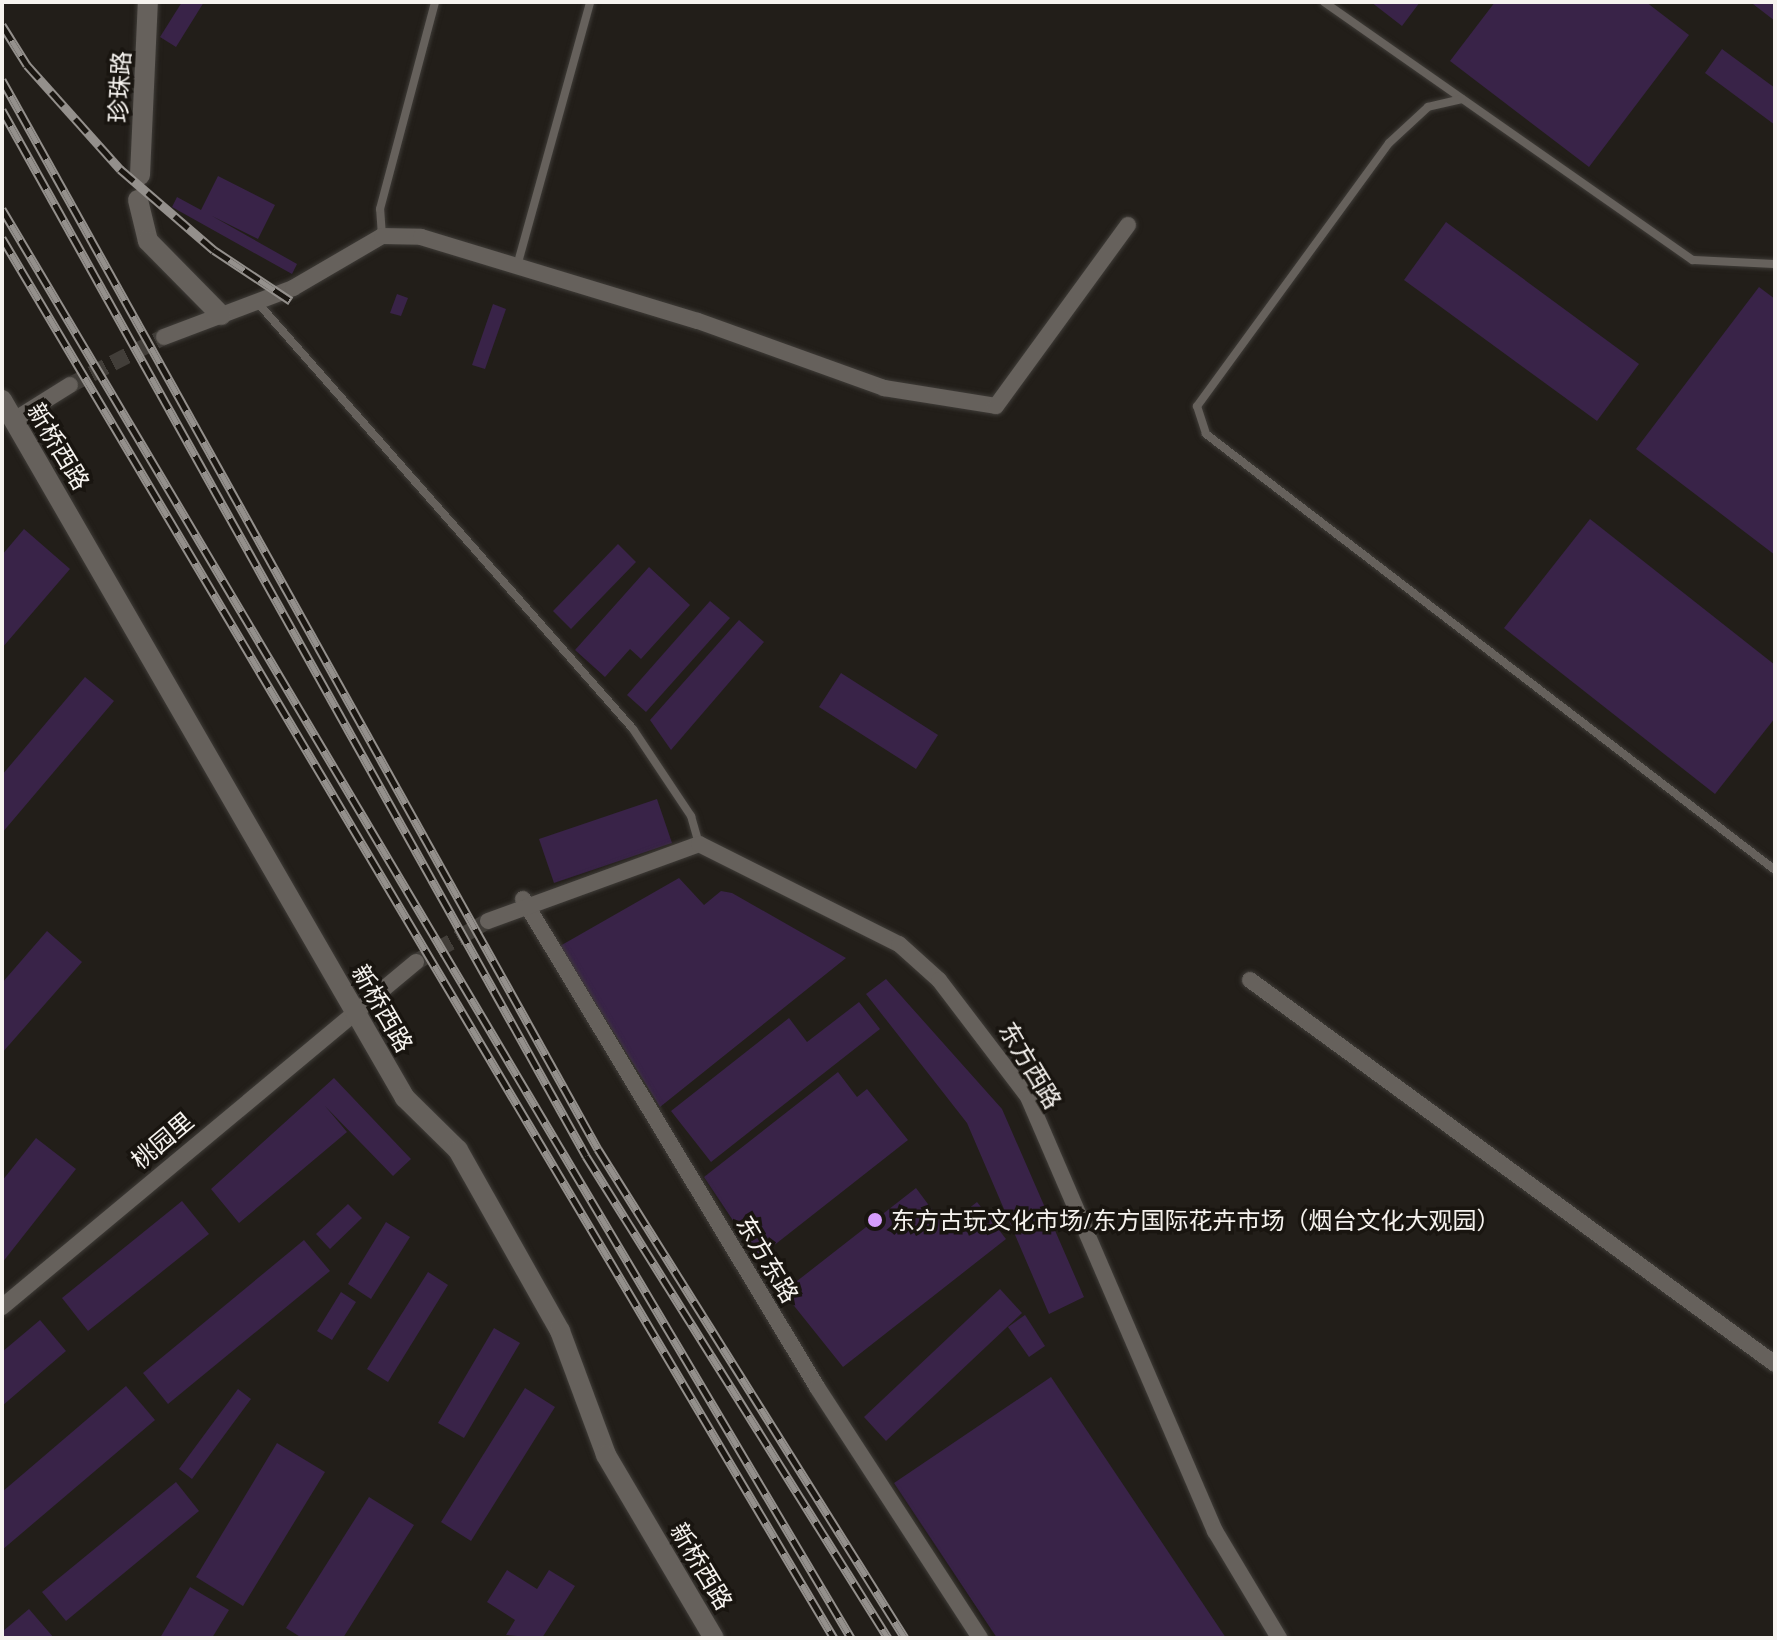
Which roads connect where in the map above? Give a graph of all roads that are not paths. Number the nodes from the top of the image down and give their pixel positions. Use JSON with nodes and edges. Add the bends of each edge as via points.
{"nodes":[{"id":1,"x":148,"y":2,"type":"edge"},
{"id":2,"x":435,"y":2,"type":"edge"},
{"id":3,"x":590,"y":2,"type":"edge"},
{"id":4,"x":1324,"y":2,"type":"edge"},
{"id":5,"x":1462,"y":99,"type":"junction"},
{"id":6,"x":140,"y":175,"type":"dead end"},
{"id":7,"x":138,"y":200,"type":"dead end"},
{"id":8,"x":1128,"y":225,"type":"dead end"},
{"id":9,"x":382,"y":236,"type":"junction"},
{"id":10,"x":1775,"y":264,"type":"edge"},
{"id":11,"x":517,"y":266,"type":"junction"},
{"id":12,"x":257,"y":301,"type":"junction"},
{"id":13,"x":221,"y":315,"type":"junction"},
{"id":14,"x":164,"y":337,"type":"tunnel mouth"},
{"id":15,"x":70,"y":385,"type":"tunnel mouth"},
{"id":16,"x":2,"y":400,"type":"edge"},
{"id":17,"x":14,"y":420,"type":"junction"},
{"id":18,"x":699,"y":844,"type":"junction"},
{"id":19,"x":1775,"y":870,"type":"edge"},
{"id":20,"x":526,"y":903,"type":"junction"},
{"id":21,"x":488,"y":921,"type":"tunnel mouth"},
{"id":22,"x":416,"y":962,"type":"tunnel mouth"},
{"id":23,"x":1250,"y":980,"type":"dead end"},
{"id":24,"x":354,"y":1010,"type":"junction"},
{"id":25,"x":2,"y":1307,"type":"edge"},
{"id":26,"x":1775,"y":1364,"type":"edge"},
{"id":27,"x":714,"y":1638,"type":"edge"},
{"id":28,"x":980,"y":1638,"type":"edge"},
{"id":29,"x":1279,"y":1638,"type":"edge"}],
"edges":[{"from":1,"to":6,"type":"street","name":"珍珠路"},
{"from":2,"to":9,"type":"lane","via":[[380,209]]},
{"from":3,"to":11,"type":"lane"},
{"from":4,"to":5,"type":"lane"},
{"from":5,"to":10,"type":"lane","via":[[1693,260]]},
{"from":5,"to":19,"type":"lane","via":[[1428,107],[1389,143],[1197,406],[1206,434]]},
{"from":7,"to":13,"type":"street","via":[[148,241]]},
{"from":8,"to":11,"type":"street","via":[[996,406],[884,388]]},
{"from":9,"to":11,"type":"street","via":[[421,237]]},
{"from":9,"to":12,"type":"street","via":[[312,279]]},
{"from":12,"to":13,"type":"street"},
{"from":12,"to":18,"type":"lane","via":[[633,729],[691,816]]},
{"from":13,"to":14,"type":"street"},
{"from":15,"to":17,"type":"street"},
{"from":16,"to":17,"type":"street","name":"新桥西路"},
{"from":17,"to":24,"type":"street","name":"新桥西路"},
{"from":18,"to":20,"type":"street"},
{"from":18,"to":29,"type":"street","name":"东方西路","via":[[899,944],[989,1038],[1028,1097],[1215,1531]]},
{"from":20,"to":21,"type":"street"},
{"from":20,"to":28,"type":"street","name":"东方东路","via":[[809,1374]]},
{"from":22,"to":24,"type":"street"},
{"from":23,"to":26,"type":"street"},
{"from":24,"to":25,"type":"street","name":"桃园里"},
{"from":24,"to":27,"type":"street","name":"新桥西路","via":[[405,1098],[466,1164],[560,1331],[606,1455]]}]}
